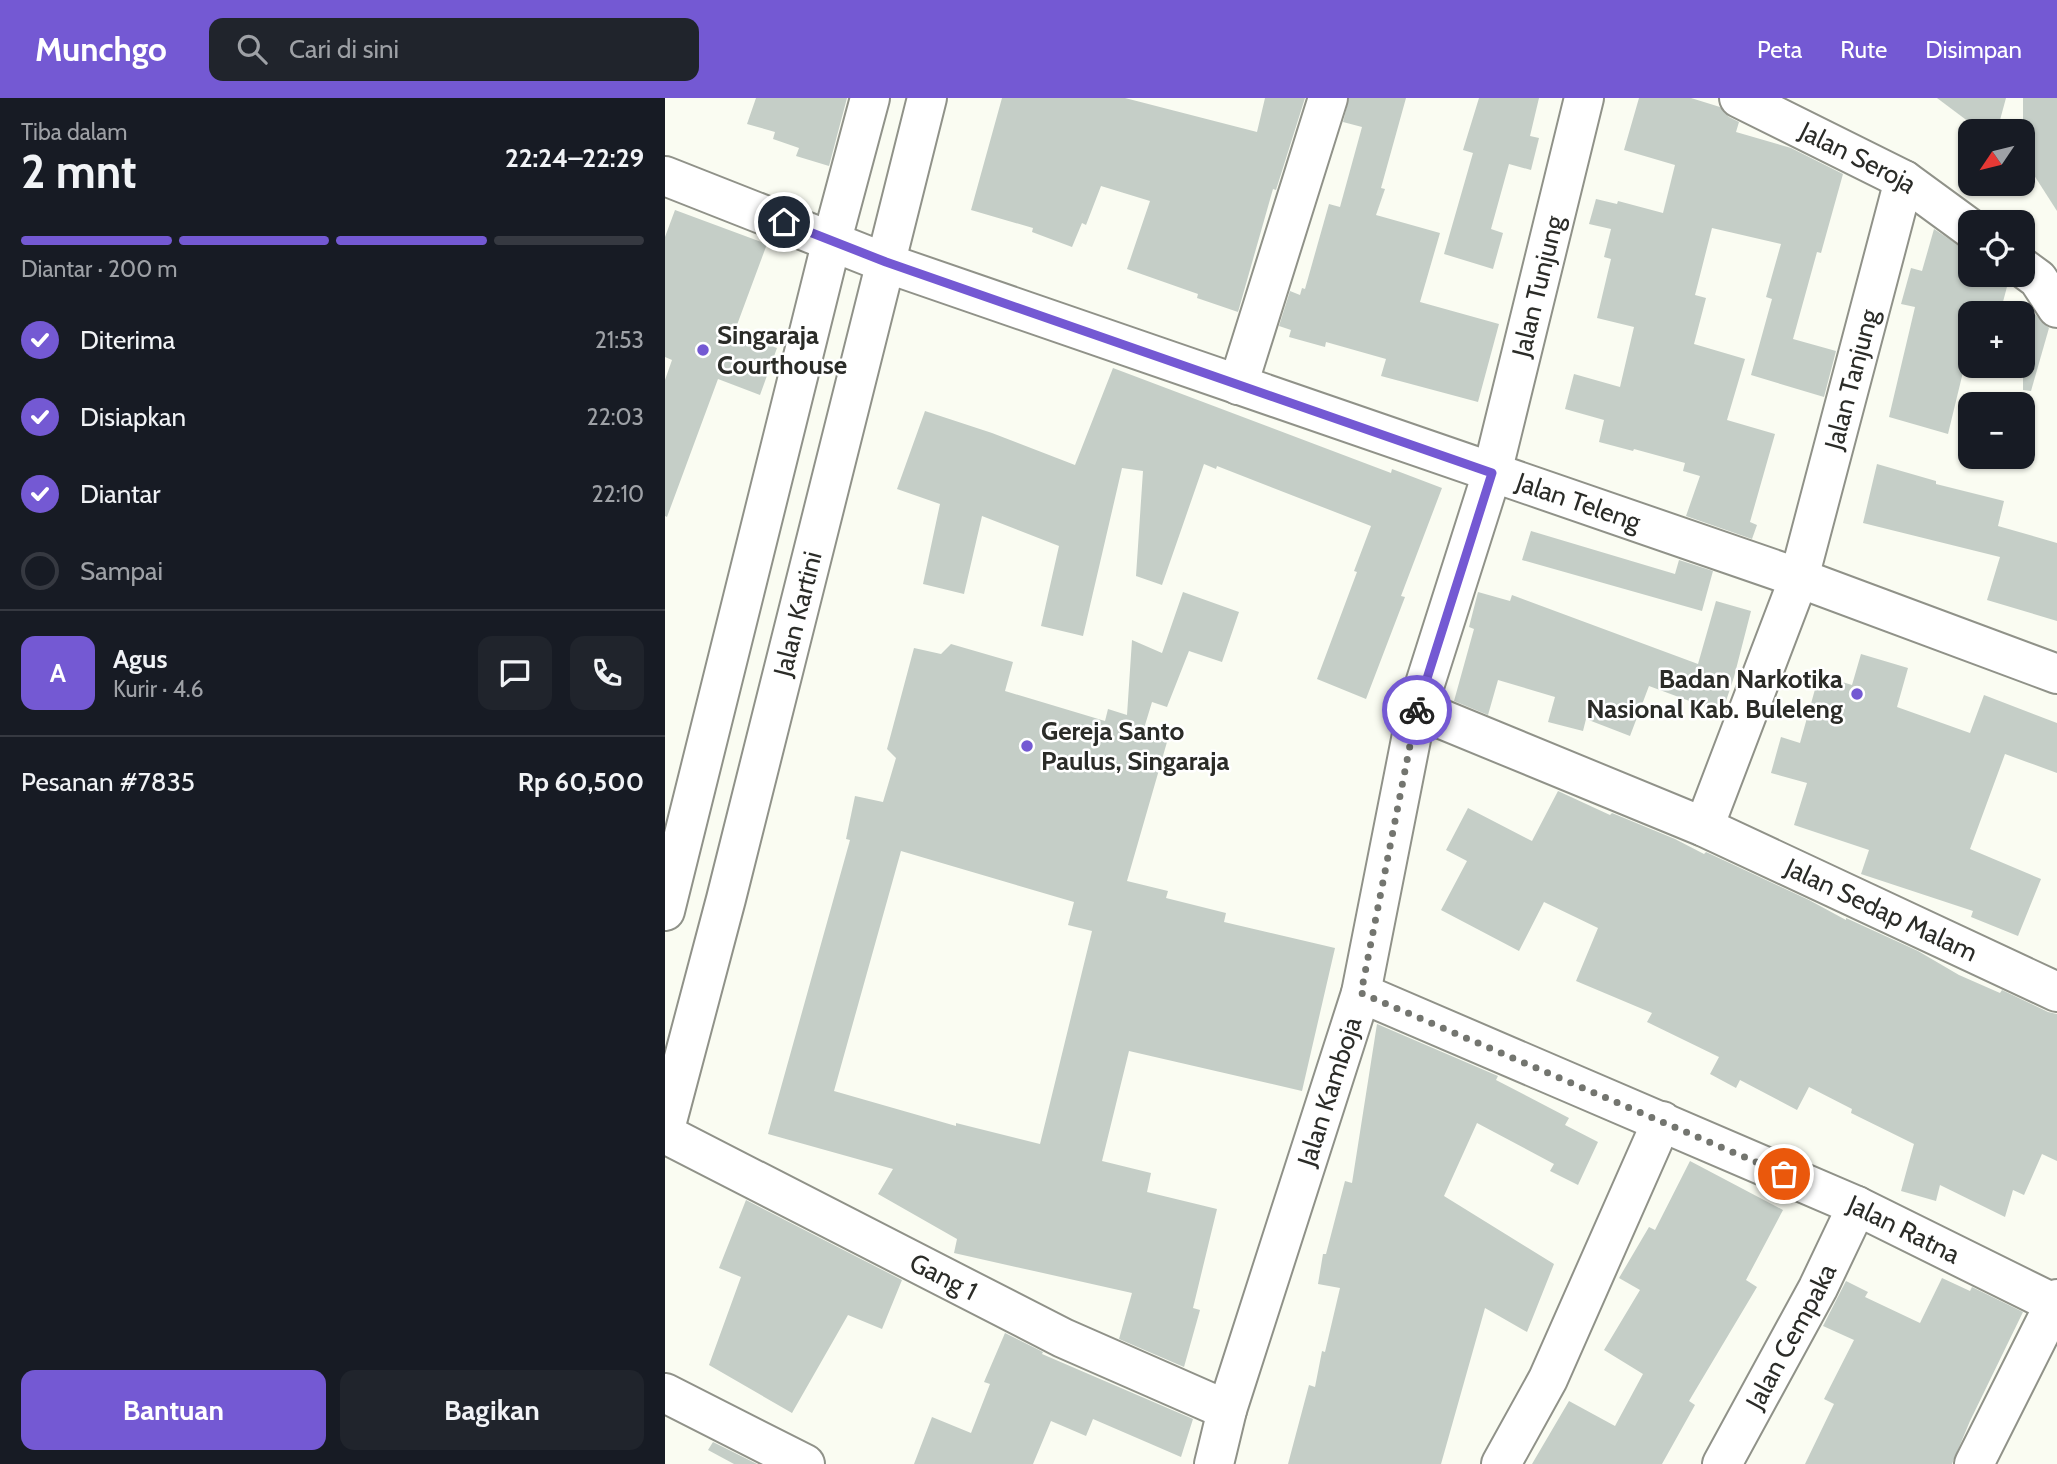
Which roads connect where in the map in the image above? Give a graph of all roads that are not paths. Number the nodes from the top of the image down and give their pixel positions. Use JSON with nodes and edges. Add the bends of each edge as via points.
{"nodes":[{"id":1,"x":870,"y":98,"type":"edge"},
{"id":2,"x":926,"y":98,"type":"edge"},
{"id":3,"x":1328,"y":98,"type":"edge"},
{"id":4,"x":1584,"y":98,"type":"edge"},
{"id":5,"x":1739,"y":98,"type":"edge"},
{"id":6,"x":665,"y":176,"type":"edge"},
{"id":7,"x":1904,"y":180,"type":"junction"},
{"id":8,"x":1958,"y":219,"type":"edge"},
{"id":9,"x":832,"y":240,"type":"junction"},
{"id":10,"x":886,"y":262,"type":"junction"},
{"id":11,"x":2035,"y":277,"type":"edge"},
{"id":12,"x":2057,"y":308,"type":"edge"},
{"id":13,"x":1238,"y":384,"type":"junction"},
{"id":14,"x":775,"y":469,"type":"junction"},
{"id":15,"x":1492,"y":473,"type":"junction"},
{"id":16,"x":830,"y":484,"type":"junction"},
{"id":17,"x":1799,"y":578,"type":"junction"},
{"id":18,"x":2057,"y":674,"type":"edge"},
{"id":19,"x":723,"y":678,"type":"junction"},
{"id":20,"x":777,"y":695,"type":"junction"},
{"id":21,"x":1417,"y":709,"type":"junction"},
{"id":22,"x":1704,"y":827,"type":"junction"},
{"id":23,"x":670,"y":869,"type":"edge"},
{"id":24,"x":726,"y":899,"type":"junction"},
{"id":25,"x":665,"y":911,"type":"edge"},
{"id":26,"x":2057,"y":992,"type":"edge"},
{"id":27,"x":1361,"y":993,"type":"junction"},
{"id":28,"x":1662,"y":1121,"type":"junction"},
{"id":29,"x":665,"y":1131,"type":"edge"},
{"id":30,"x":1857,"y":1206,"type":"junction"},
{"id":31,"x":2057,"y":1302,"type":"edge"},
{"id":32,"x":665,"y":1394,"type":"edge"},
{"id":33,"x":1227,"y":1410,"type":"junction"},
{"id":34,"x":805,"y":1464,"type":"edge"},
{"id":35,"x":1214,"y":1464,"type":"edge"},
{"id":36,"x":1501,"y":1464,"type":"edge"},
{"id":37,"x":1722,"y":1464,"type":"edge"},
{"id":38,"x":1974,"y":1464,"type":"edge"}],
"edges":[{"from":1,"to":9,"type":"street"},
{"from":2,"to":10,"type":"street","name":"Jalan Kartini"},
{"from":3,"to":13,"type":"street"},
{"from":4,"to":15,"type":"street","name":"Jalan Tunjung"},
{"from":5,"to":7,"type":"street","name":"Jalan Seroja"},
{"from":6,"to":9,"type":"street","name":"Jalan Teleng"},
{"from":7,"to":8,"type":"street","name":"Jalan Seroja"},
{"from":7,"to":17,"type":"street","name":"Jalan Tanjung"},
{"from":9,"to":10,"type":"street","name":"Jalan Teleng"},
{"from":9,"to":14,"type":"street"},
{"from":10,"to":13,"type":"street","name":"Jalan Teleng"},
{"from":10,"to":16,"type":"street","name":"Jalan Kartini"},
{"from":11,"to":12,"type":"street"},
{"from":13,"to":15,"type":"street","name":"Jalan Teleng"},
{"from":14,"to":16,"type":"street"},
{"from":14,"to":19,"type":"street"},
{"from":15,"to":17,"type":"street","name":"Jalan Teleng"},
{"from":15,"to":21,"type":"street","name":"Jalan Kamboja"},
{"from":16,"to":20,"type":"street","name":"Jalan Kartini"},
{"from":17,"to":18,"type":"street","name":"Jalan Teleng"},
{"from":17,"to":22,"type":"street"},
{"from":19,"to":20,"type":"street"},
{"from":19,"to":23,"type":"street"},
{"from":20,"to":24,"type":"street","name":"Jalan Kartini"},
{"from":21,"to":22,"type":"street","name":"Jalan Sedap Malam"},
{"from":21,"to":27,"type":"street","name":"Jalan Kamboja"},
{"from":22,"to":26,"type":"street","name":"Jalan Sedap Malam"},
{"from":23,"to":24,"type":"street"},
{"from":23,"to":25,"type":"street"},
{"from":24,"to":29,"type":"street","name":"Jalan Kartini"},
{"from":27,"to":28,"type":"street","name":"Jalan Ratna"},
{"from":27,"to":33,"type":"street","name":"Jalan Kamboja"},
{"from":28,"to":30,"type":"street","name":"Jalan Ratna"},
{"from":28,"to":36,"type":"street","via":[[1548,1379]]},
{"from":29,"to":33,"type":"street","name":"Gang 1","via":[[1063,1338]]},
{"from":30,"to":31,"type":"street","name":"Jalan Ratna"},
{"from":30,"to":37,"type":"street","name":"Jalan Cempaka","via":[[1818,1289]]},
{"from":31,"to":38,"type":"street"},
{"from":32,"to":34,"type":"street"},
{"from":33,"to":35,"type":"street","name":"Jalan Kamboja"}]}
